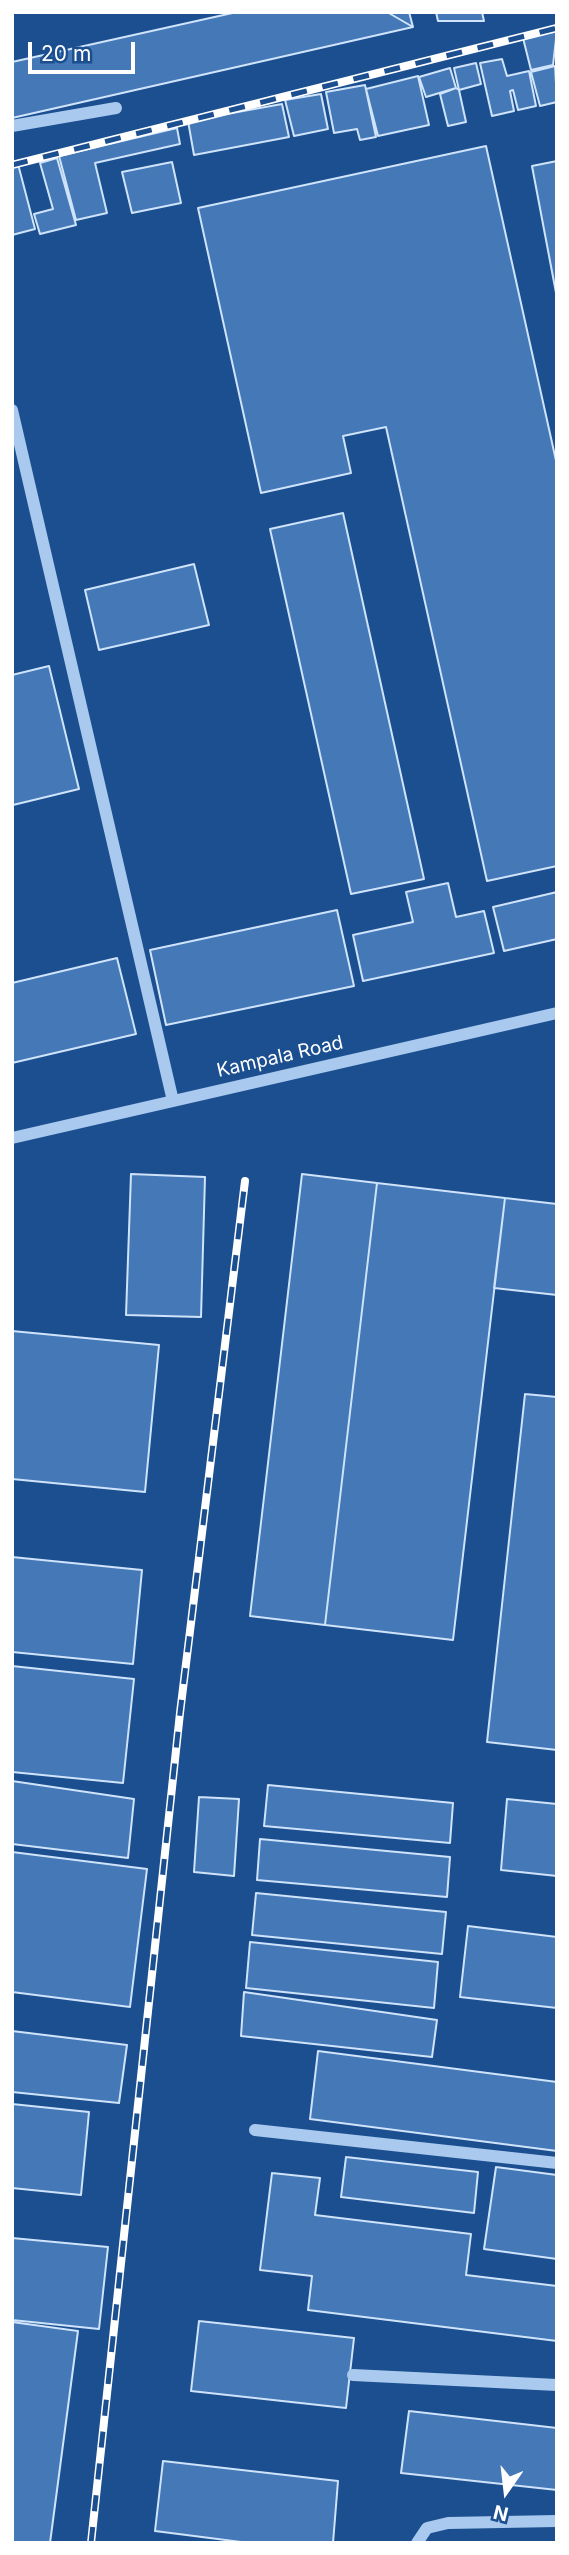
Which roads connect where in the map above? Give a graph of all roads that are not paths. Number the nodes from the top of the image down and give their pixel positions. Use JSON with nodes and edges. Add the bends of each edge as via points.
{"nodes":[{"id":1,"x":116,"y":108,"type":"dead end"},
{"id":2,"x":12,"y":126,"type":"edge"},
{"id":3,"x":12,"y":410,"type":"edge"},
{"id":4,"x":557,"y":1013,"type":"edge"},
{"id":5,"x":173,"y":1101,"type":"junction"},
{"id":6,"x":12,"y":1138,"type":"edge"},
{"id":7,"x":255,"y":2130,"type":"dead end"},
{"id":8,"x":557,"y":2163,"type":"edge"},
{"id":9,"x":353,"y":2375,"type":"dead end"},
{"id":10,"x":557,"y":2385,"type":"edge"},
{"id":11,"x":557,"y":2521,"type":"edge"},
{"id":12,"x":417,"y":2543,"type":"edge"}],
"edges":[{"from":1,"to":2,"type":"street"},
{"from":3,"to":5,"type":"street"},
{"from":4,"to":5,"type":"street","name":"Kampala Road"},
{"from":5,"to":6,"type":"street","name":"Kampala Road"},
{"from":7,"to":8,"type":"street"},
{"from":9,"to":10,"type":"street"},
{"from":11,"to":12,"type":"street","via":[[447,2523],[426,2528]]}]}
